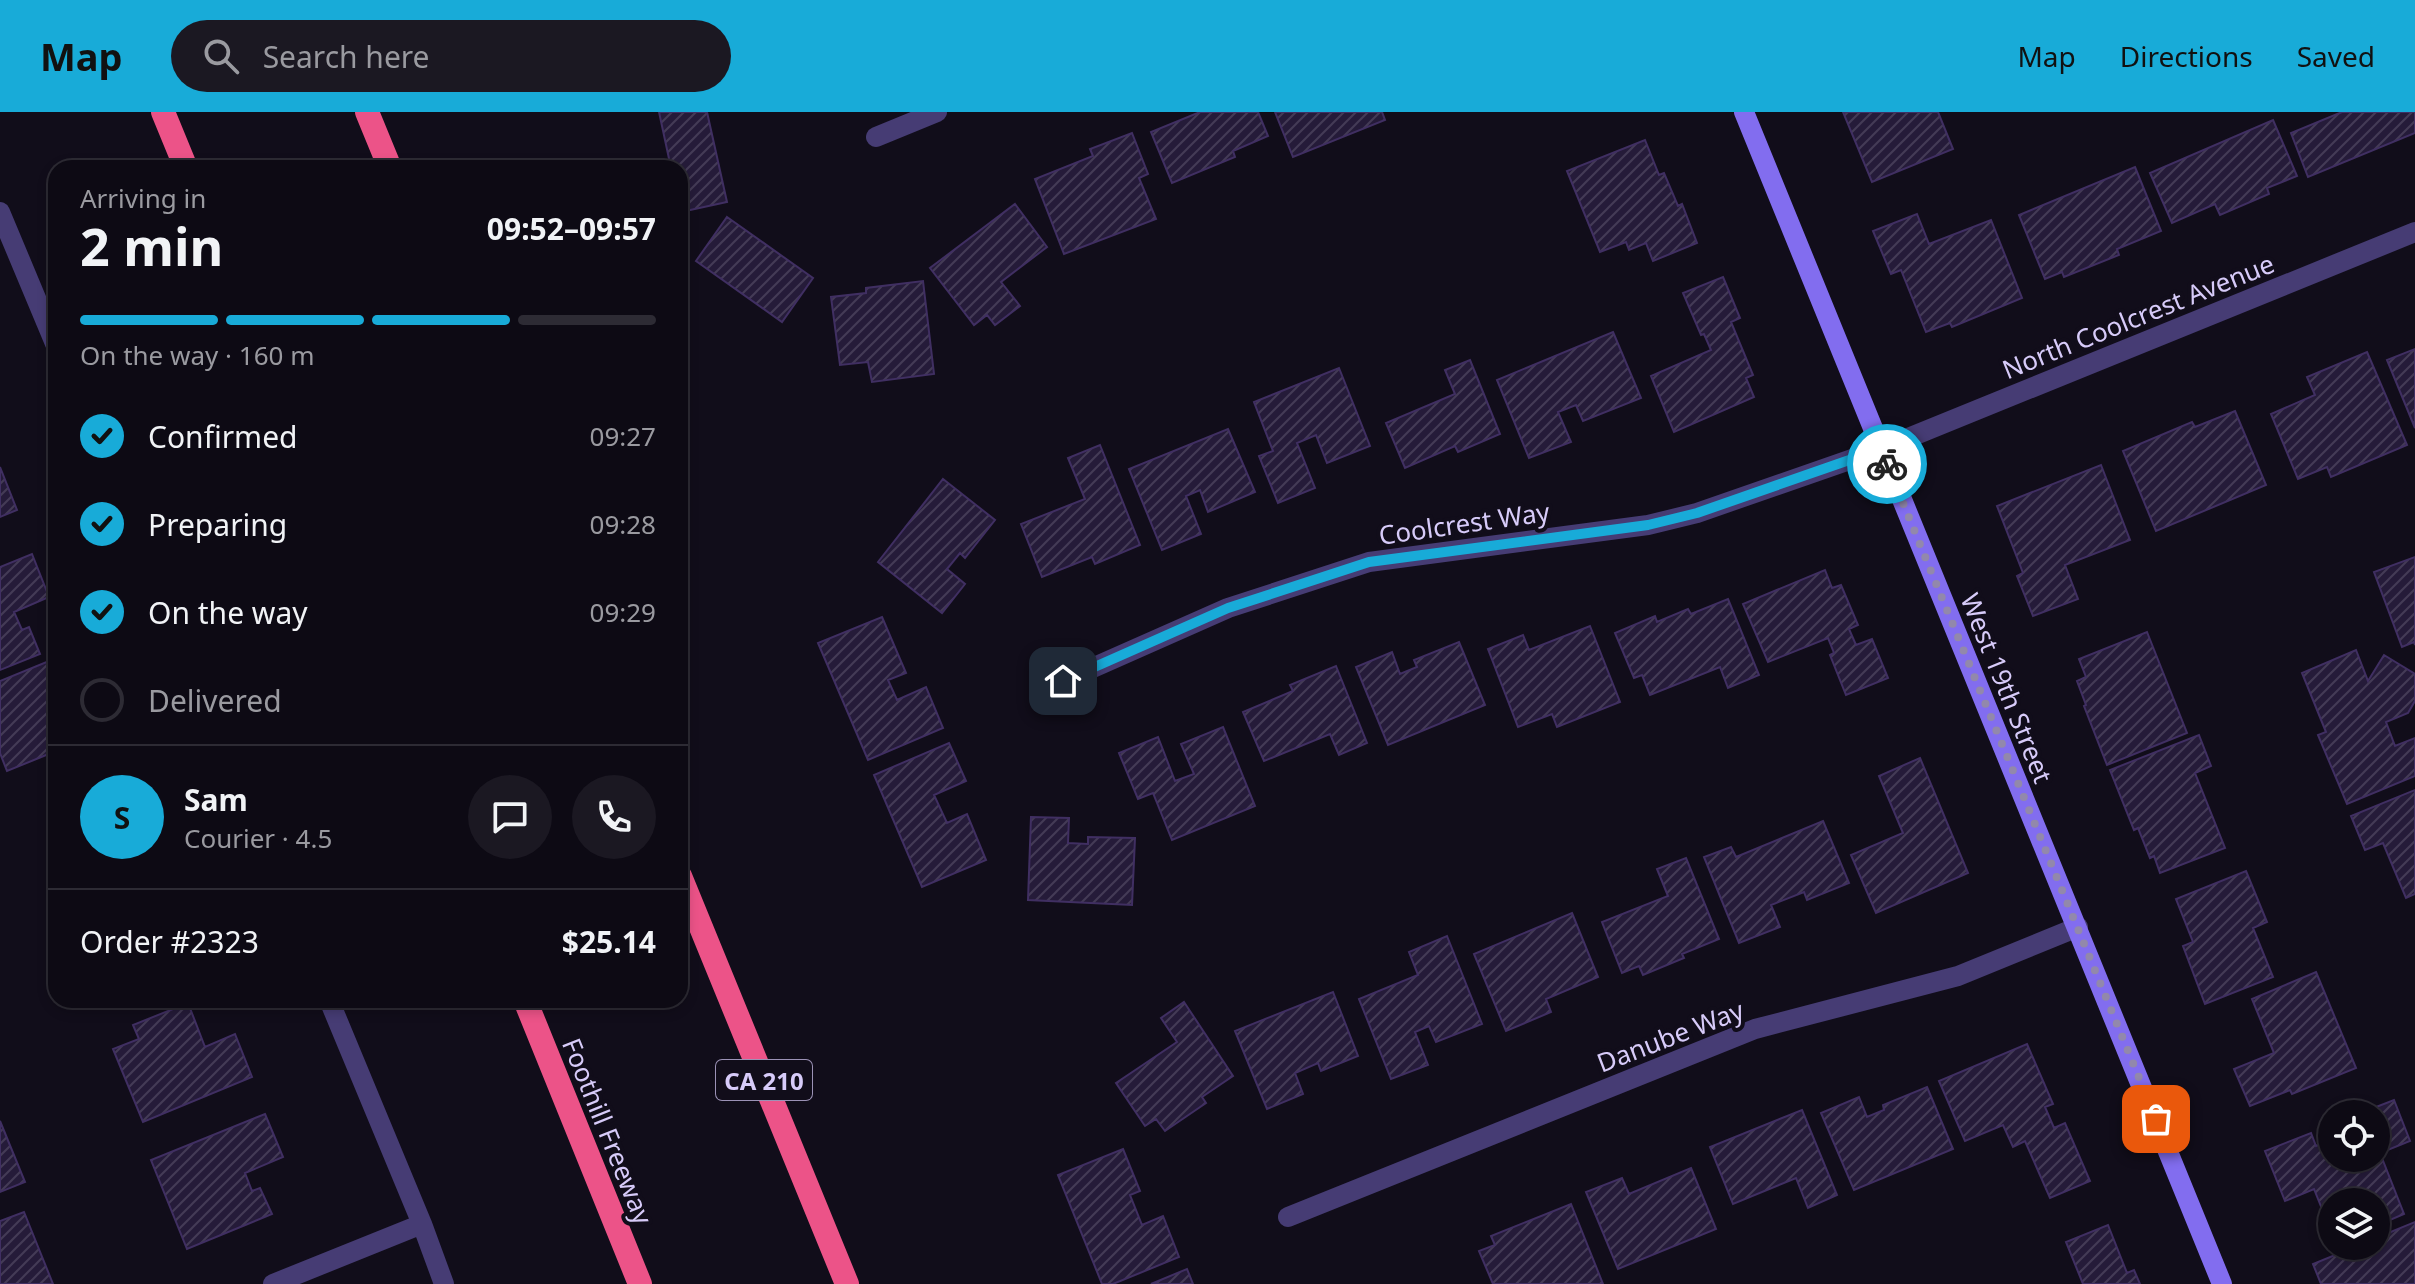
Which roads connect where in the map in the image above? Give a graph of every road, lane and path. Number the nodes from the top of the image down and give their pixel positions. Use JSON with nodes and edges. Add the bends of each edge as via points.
{"nodes":[{"id":1,"x":163,"y":112,"type":"edge"},
{"id":2,"x":367,"y":112,"type":"edge"},
{"id":3,"x":937,"y":112,"type":"edge"},
{"id":4,"x":1744,"y":112,"type":"edge"},
{"id":5,"x":876,"y":137,"type":"dead end"},
{"id":6,"x":183,"y":160,"type":"edge"},
{"id":7,"x":387,"y":160,"type":"edge"},
{"id":8,"x":0,"y":212,"type":"edge"},
{"id":9,"x":2415,"y":232,"type":"edge"},
{"id":10,"x":48,"y":327,"type":"edge"},
{"id":11,"x":1881,"y":449,"type":"junction"},
{"id":12,"x":1063,"y":681,"type":"dead end"},
{"id":13,"x":688,"y":896,"type":"edge"},
{"id":14,"x":2078,"y":927,"type":"junction"},
{"id":15,"x":332,"y":1008,"type":"edge"},
{"id":16,"x":528,"y":1008,"type":"edge"},
{"id":17,"x":1288,"y":1217,"type":"dead end"},
{"id":18,"x":422,"y":1224,"type":"junction"},
{"id":19,"x":273,"y":1284,"type":"edge"},
{"id":20,"x":444,"y":1284,"type":"edge"},
{"id":21,"x":640,"y":1284,"type":"edge"},
{"id":22,"x":847,"y":1284,"type":"edge"},
{"id":23,"x":2222,"y":1284,"type":"edge"}],
"edges":[{"from":1,"to":6,"type":"highway"},
{"from":2,"to":7,"type":"highway"},
{"from":3,"to":5,"type":"street"},
{"from":4,"to":11,"type":"main road","name":"West 19th Street"},
{"from":8,"to":10,"type":"street"},
{"from":9,"to":11,"type":"street","name":"North Coolcrest Avenue"},
{"from":11,"to":12,"type":"street","name":"Coolcrest Way","via":[[1648,525],[1369,562],[1228,608]]},
{"from":11,"to":14,"type":"main road","name":"West 19th Street"},
{"from":13,"to":22,"type":"highway","number":"CA 210"},
{"from":14,"to":17,"type":"street","name":"Danube Way","via":[[1958,976],[1755,1029]]},
{"from":14,"to":23,"type":"main road","name":"West 19th Street"},
{"from":15,"to":18,"type":"street"},
{"from":16,"to":21,"type":"highway","name":"Foothill Freeway"},
{"from":18,"to":19,"type":"street"},
{"from":18,"to":20,"type":"street"}]}
